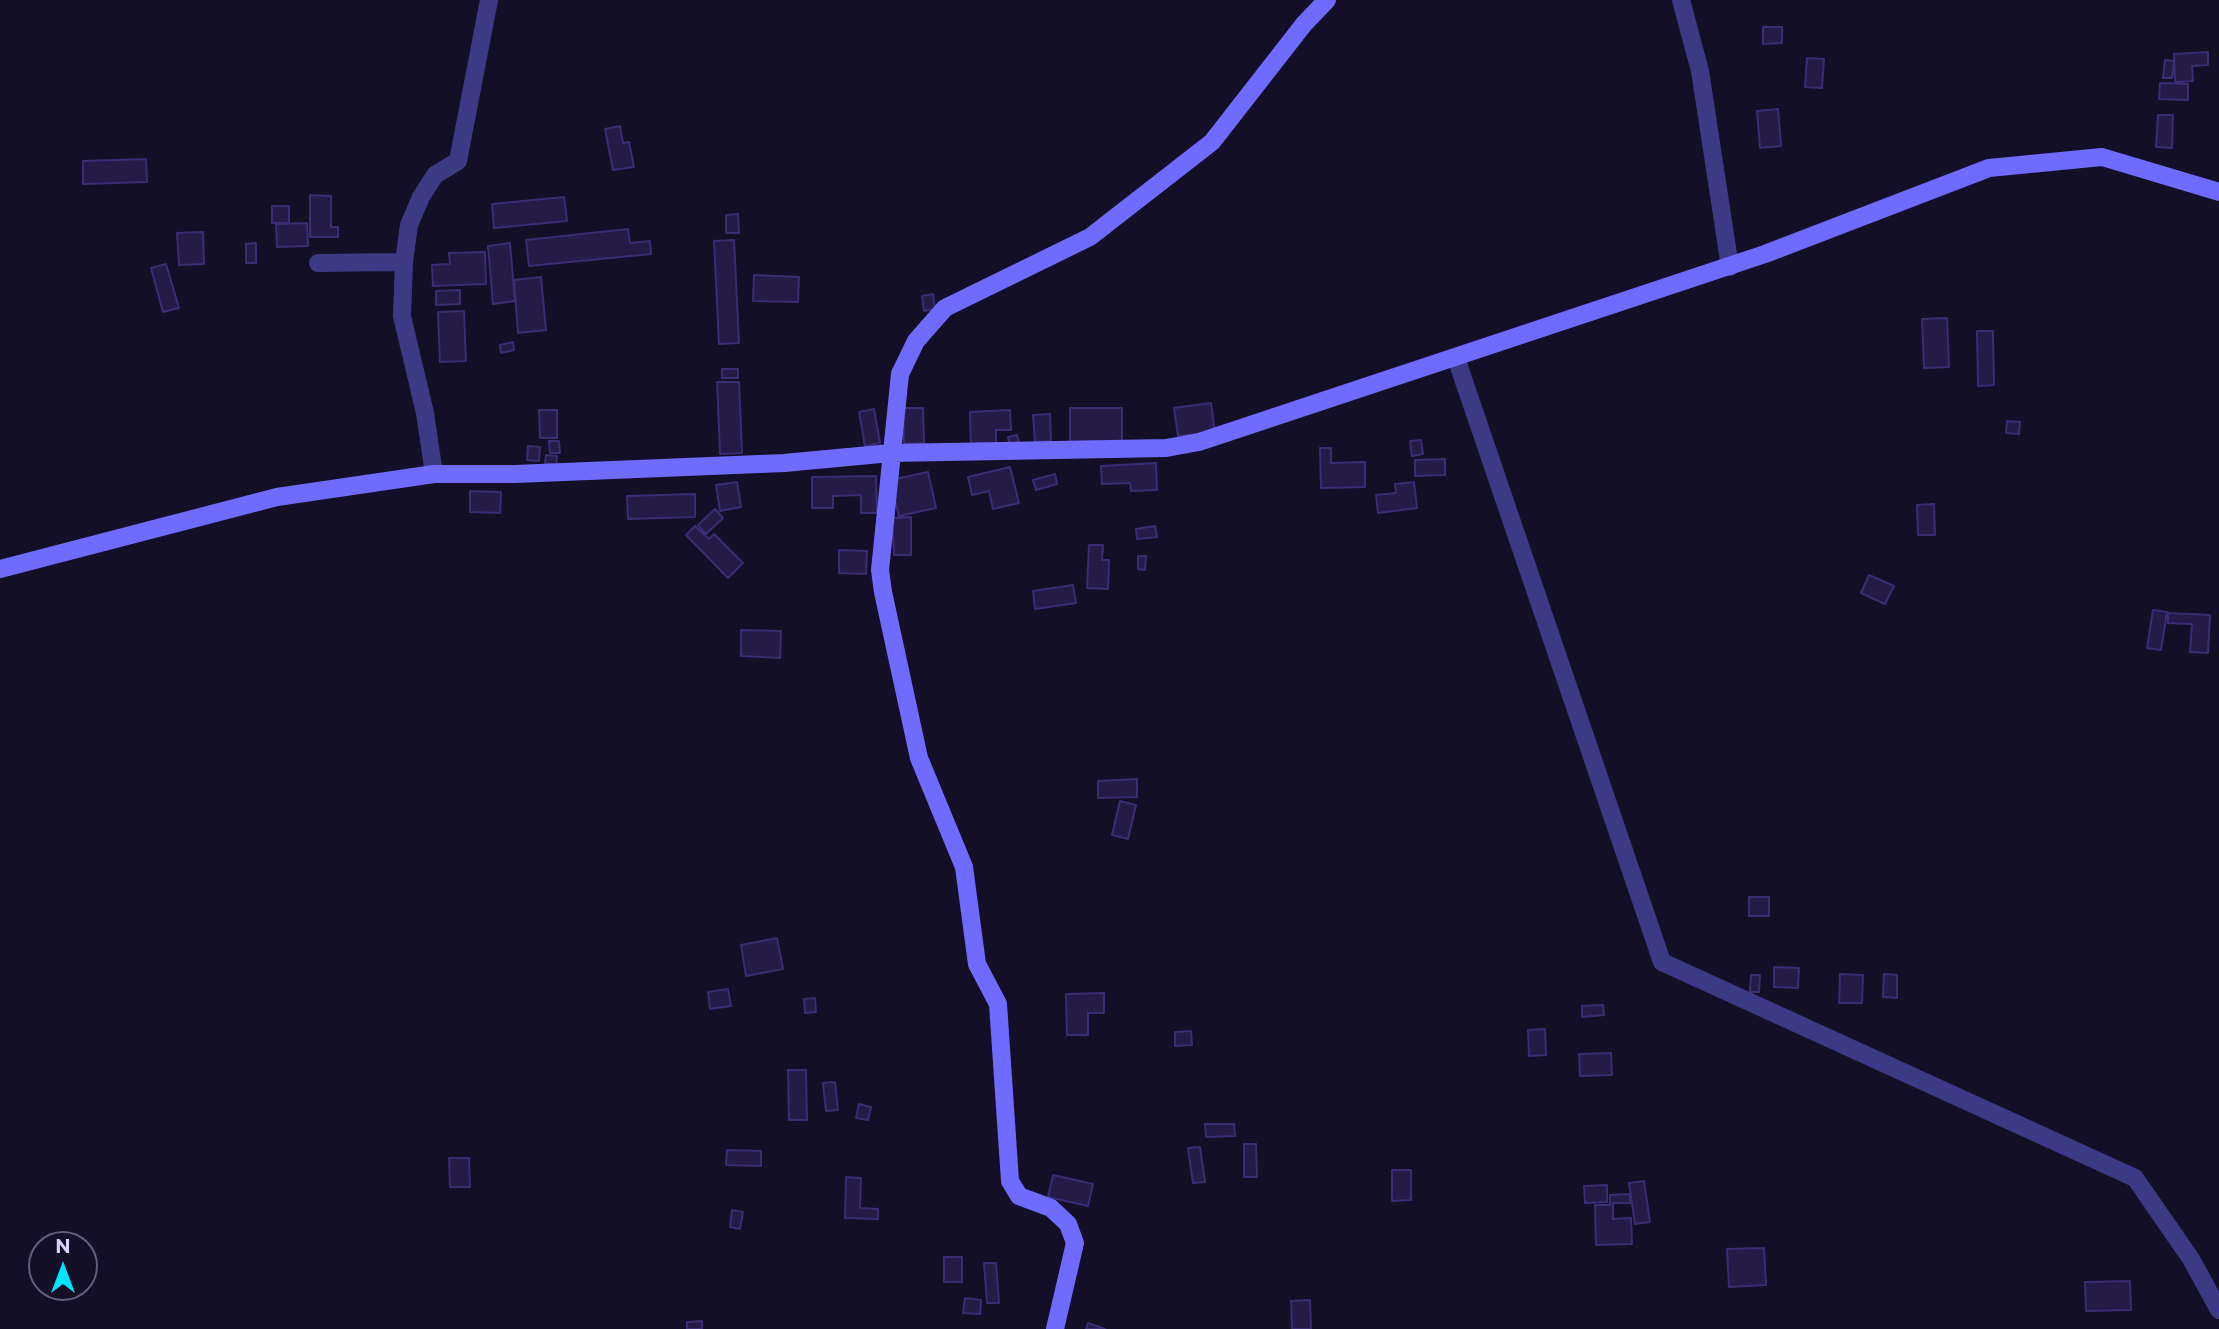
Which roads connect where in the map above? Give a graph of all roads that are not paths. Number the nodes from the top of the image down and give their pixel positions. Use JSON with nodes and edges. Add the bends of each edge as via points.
{"nodes":[{"id":1,"x":489,"y":0,"type":"edge"},
{"id":2,"x":1327,"y":0,"type":"edge"},
{"id":3,"x":1681,"y":0,"type":"edge"},
{"id":4,"x":2219,"y":192,"type":"edge"},
{"id":5,"x":404,"y":262,"type":"junction"},
{"id":6,"x":318,"y":263,"type":"dead end"},
{"id":7,"x":1730,"y":267,"type":"junction"},
{"id":8,"x":1456,"y":358,"type":"junction"},
{"id":9,"x":891,"y":453,"type":"junction"},
{"id":10,"x":434,"y":474,"type":"junction"},
{"id":11,"x":0,"y":569,"type":"edge"},
{"id":12,"x":2219,"y":1310,"type":"edge"},
{"id":13,"x":1055,"y":1329,"type":"edge"}],
"edges":[{"from":1,"to":5,"type":"street","via":[[458,161],[435,175],[421,197],[409,225]]},
{"from":2,"to":9,"type":"street","via":[[1212,142],[1090,237],[945,308],[916,341],[900,374]]},
{"from":3,"to":7,"type":"street","via":[[1700,71]]},
{"from":4,"to":7,"type":"street","via":[[2102,157],[1989,168]]},
{"from":5,"to":6,"type":"street"},
{"from":5,"to":10,"type":"street","via":[[402,316]]},
{"from":7,"to":8,"type":"street"},
{"from":8,"to":9,"type":"street","via":[[1199,442],[1166,448]]},
{"from":8,"to":12,"type":"street","via":[[1662,962],[2135,1178],[2191,1259]]},
{"from":9,"to":10,"type":"street","via":[[757,464]]},
{"from":9,"to":13,"type":"street","via":[[880,570],[883,593],[919,758],[964,867],[977,964],[998,1004],[1010,1181],[1019,1196],[1051,1208],[1068,1224],[1075,1243]]},
{"from":10,"to":11,"type":"street","via":[[277,497]]}]}
